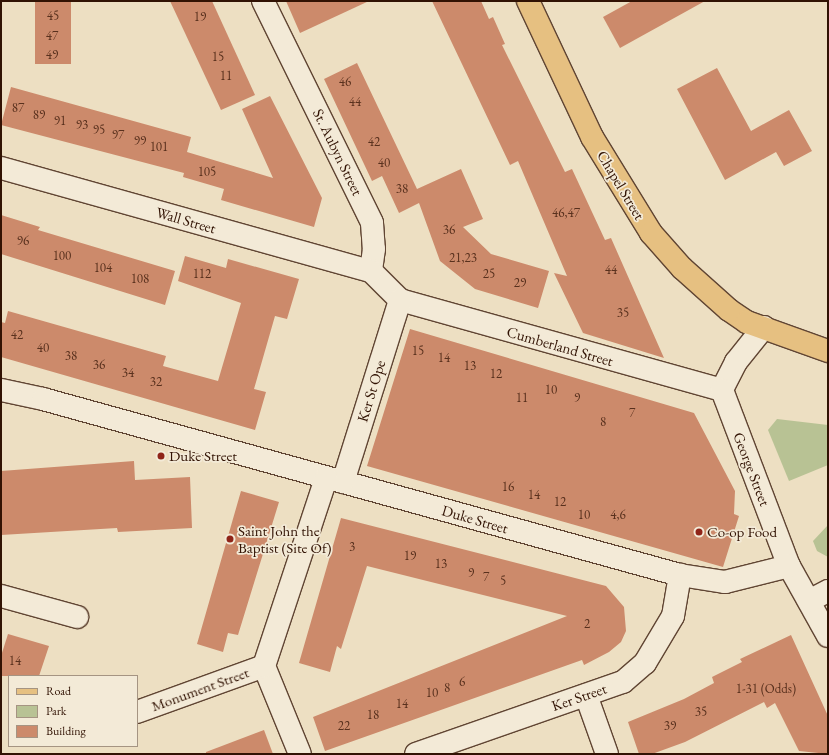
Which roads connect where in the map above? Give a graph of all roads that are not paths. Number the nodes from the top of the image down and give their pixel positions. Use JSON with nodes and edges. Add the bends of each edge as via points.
{"nodes":[{"id":1,"x":263,"y":1,"type":"edge"},
{"id":2,"x":528,"y":1,"type":"edge"},
{"id":3,"x":1,"y":168,"type":"edge"},
{"id":4,"x":371,"y":271,"type":"junction"},
{"id":5,"x":400,"y":300,"type":"junction"},
{"id":6,"x":764,"y":327,"type":"junction"},
{"id":7,"x":828,"y":351,"type":"edge"},
{"id":8,"x":1,"y":390,"type":"edge"},
{"id":9,"x":722,"y":390,"type":"junction"},
{"id":10,"x":334,"y":480,"type":"junction"},
{"id":11,"x":789,"y":566,"type":"junction"},
{"id":12,"x":680,"y":575,"type":"junction"},
{"id":13,"x":828,"y":591,"type":"edge"},
{"id":14,"x":1,"y":596,"type":"edge"},
{"id":15,"x":809,"y":601,"type":"junction"},
{"id":16,"x":77,"y":617,"type":"dead end"},
{"id":17,"x":828,"y":636,"type":"edge"},
{"id":18,"x":264,"y":666,"type":"junction"},
{"id":19,"x":586,"y":695,"type":"junction"},
{"id":20,"x":138,"y":712,"type":"edge"},
{"id":21,"x":300,"y":754,"type":"edge"},
{"id":22,"x":416,"y":754,"type":"edge"},
{"id":23,"x":607,"y":754,"type":"edge"}],
"edges":[{"from":1,"to":4,"type":"street","name":"St. Aubyn Street","via":[[372,223],[374,249]]},
{"from":2,"to":6,"type":"main road","name":"Chapel Street","via":[[592,137],[651,233],[712,297],[747,322]]},
{"from":3,"to":4,"type":"street","name":"Wall Street"},
{"from":4,"to":5,"type":"street"},
{"from":5,"to":9,"type":"street","name":"Cumberland Street"},
{"from":5,"to":10,"type":"street","name":"Ker St Ope"},
{"from":6,"to":7,"type":"main road","name":"Chapel Street"},
{"from":6,"to":9,"type":"street","via":[[736,362]]},
{"from":8,"to":10,"type":"street","name":"Duke Street"},
{"from":9,"to":11,"type":"street","name":"George Street"},
{"from":10,"to":12,"type":"street","name":"Duke Street"},
{"from":10,"to":18,"type":"street","name":"Monument Street"},
{"from":11,"to":12,"type":"street","name":"Duke Street","via":[[725,582]]},
{"from":11,"to":15,"type":"street","name":"George Street"},
{"from":12,"to":19,"type":"street","name":"Ker Street","via":[[672,616],[645,663],[623,682]]},
{"from":13,"to":15,"type":"street"},
{"from":14,"to":16,"type":"street"},
{"from":15,"to":17,"type":"street","name":"George Street"},
{"from":18,"to":20,"type":"street","name":"Monument Street"},
{"from":18,"to":21,"type":"street","name":"Monument Street"},
{"from":19,"to":22,"type":"street","name":"Ker Street"},
{"from":19,"to":23,"type":"street"}]}
